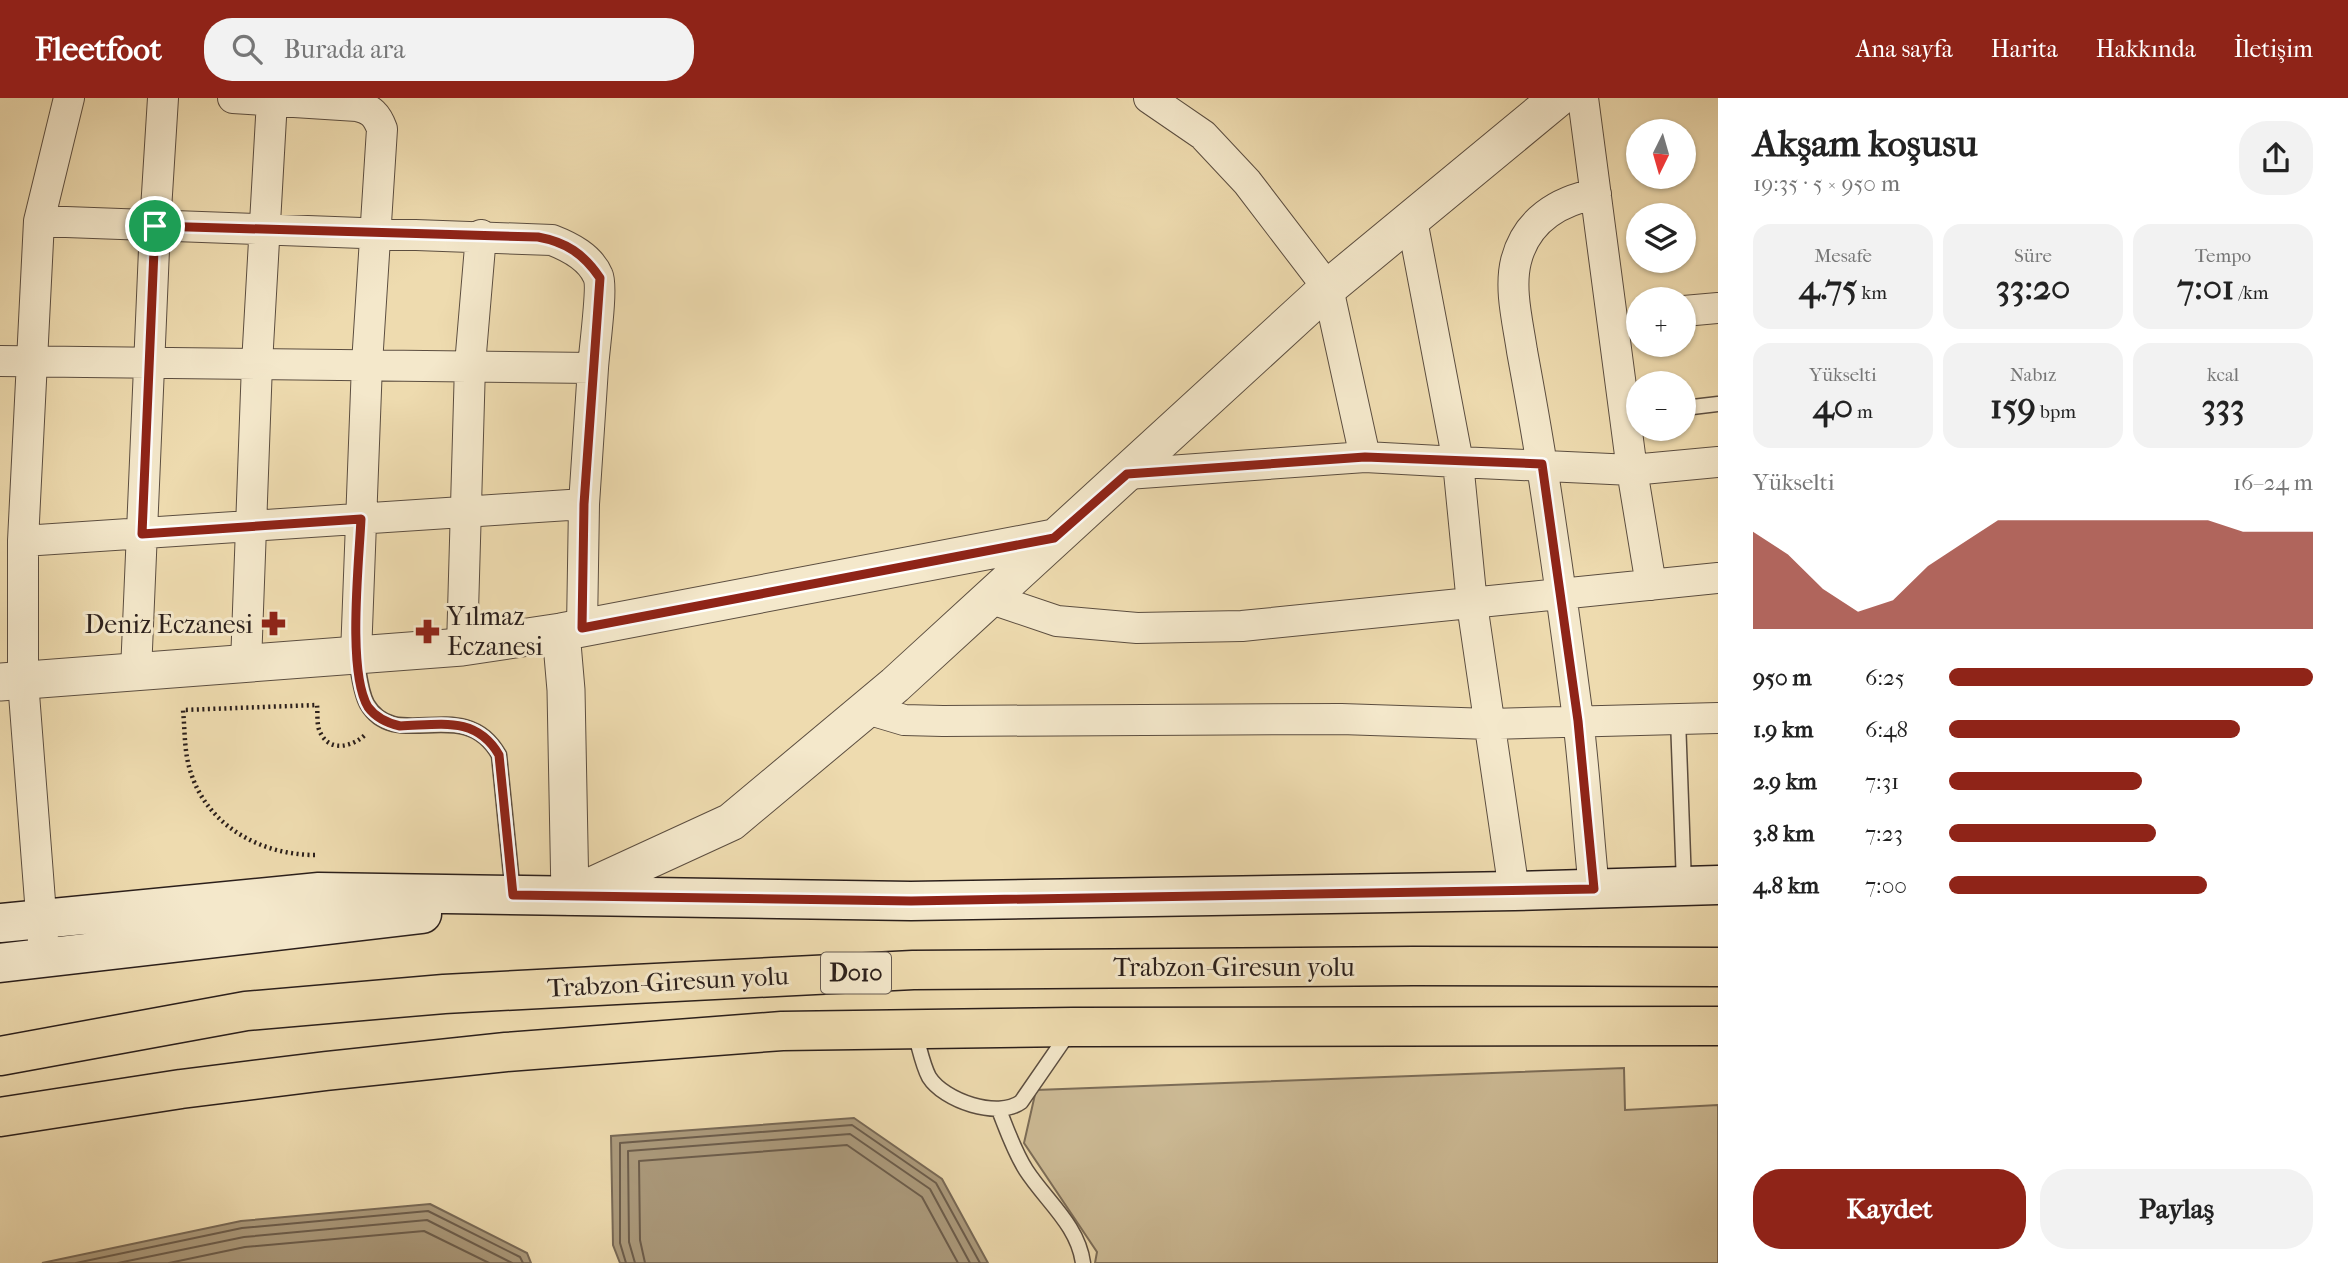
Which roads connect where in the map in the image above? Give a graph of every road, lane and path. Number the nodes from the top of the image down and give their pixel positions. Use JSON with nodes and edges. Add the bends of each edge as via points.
{"nodes":[{"id":1,"x":69,"y":98,"type":"edge"},
{"id":2,"x":163,"y":98,"type":"edge"},
{"id":3,"x":233,"y":98,"type":"edge"},
{"id":4,"x":1149,"y":98,"type":"edge"},
{"id":5,"x":1558,"y":98,"type":"edge"},
{"id":6,"x":1583,"y":98,"type":"edge"},
{"id":7,"x":272,"y":100,"type":"junction"},
{"id":8,"x":1596,"y":194,"type":"junction"},
{"id":9,"x":1412,"y":220,"type":"junction"},
{"id":10,"x":39,"y":221,"type":"junction"},
{"id":11,"x":155,"y":226,"type":"junction"},
{"id":12,"x":264,"y":229,"type":"junction"},
{"id":13,"x":377,"y":232,"type":"junction"},
{"id":14,"x":481,"y":236,"type":"junction"},
{"id":15,"x":1328,"y":288,"type":"junction"},
{"id":16,"x":1718,"y":308,"type":"edge"},
{"id":17,"x":1696,"y":310,"type":"edge"},
{"id":18,"x":1625,"y":315,"type":"edge"},
{"id":19,"x":0,"y":361,"type":"edge"},
{"id":20,"x":32,"y":361,"type":"junction"},
{"id":21,"x":149,"y":363,"type":"junction"},
{"id":22,"x":257,"y":364,"type":"junction"},
{"id":23,"x":367,"y":364,"type":"junction"},
{"id":24,"x":470,"y":365,"type":"junction"},
{"id":25,"x":593,"y":368,"type":"junction"},
{"id":26,"x":1629,"y":371,"type":"edge"},
{"id":27,"x":1718,"y":404,"type":"edge"},
{"id":28,"x":1696,"y":407,"type":"edge"},
{"id":29,"x":1632,"y":441,"type":"edge"},
{"id":30,"x":1365,"y":457,"type":"junction"},
{"id":31,"x":1718,"y":461,"type":"edge"},
{"id":32,"x":1458,"y":462,"type":"junction"},
{"id":33,"x":1542,"y":464,"type":"junction"},
{"id":34,"x":1632,"y":470,"type":"junction"},
{"id":35,"x":1127,"y":474,"type":"junction"},
{"id":36,"x":584,"y":504,"type":"junction"},
{"id":37,"x":465,"y":512,"type":"junction"},
{"id":38,"x":361,"y":519,"type":"junction"},
{"id":39,"x":251,"y":526,"type":"junction"},
{"id":40,"x":142,"y":534,"type":"junction"},
{"id":41,"x":1054,"y":538,"type":"junction"},
{"id":42,"x":23,"y":541,"type":"junction"},
{"id":43,"x":1718,"y":578,"type":"edge"},
{"id":44,"x":1651,"y":585,"type":"junction"},
{"id":45,"x":1561,"y":595,"type":"junction"},
{"id":46,"x":989,"y":598,"type":"junction"},
{"id":47,"x":1472,"y":604,"type":"junction"},
{"id":48,"x":572,"y":630,"type":"junction"},
{"id":49,"x":462,"y":647,"type":"junction"},
{"id":50,"x":356,"y":655,"type":"junction"},
{"id":51,"x":246,"y":664,"type":"junction"},
{"id":52,"x":136,"y":672,"type":"junction"},
{"id":53,"x":12,"y":682,"type":"edge"},
{"id":54,"x":867,"y":709,"type":"junction"},
{"id":55,"x":1718,"y":718,"type":"edge"},
{"id":56,"x":381,"y":719,"type":"junction"},
{"id":57,"x":1678,"y":719,"type":"junction"},
{"id":58,"x":1578,"y":721,"type":"junction"},
{"id":59,"x":1490,"y":724,"type":"junction"},
{"id":60,"x":315,"y":855,"type":"dead end"},
{"id":61,"x":1701,"y":885,"type":"edge"},
{"id":62,"x":1594,"y":889,"type":"junction"},
{"id":63,"x":1514,"y":891,"type":"junction"},
{"id":64,"x":513,"y":895,"type":"junction"},
{"id":65,"x":570,"y":896,"type":"junction"},
{"id":66,"x":41,"y":919,"type":"junction"},
{"id":67,"x":0,"y":923,"type":"edge"},
{"id":68,"x":45,"y":958,"type":"junction"},
{"id":69,"x":0,"y":963,"type":"edge"},
{"id":70,"x":1718,"y":967,"type":"edge"},
{"id":71,"x":246,"y":1011,"type":"junction"},
{"id":72,"x":1718,"y":1026,"type":"edge"},
{"id":73,"x":1073,"y":1027,"type":"junction"},
{"id":74,"x":914,"y":1029,"type":"junction"},
{"id":75,"x":0,"y":1035,"type":"edge"},
{"id":76,"x":0,"y":1056,"type":"edge"},
{"id":77,"x":999,"y":1110,"type":"junction"},
{"id":78,"x":0,"y":1116,"type":"edge"},
{"id":79,"x":1083,"y":1263,"type":"edge"}],
"edges":[{"from":1,"to":10,"type":"street"},
{"from":2,"to":11,"type":"street"},
{"from":3,"to":7,"type":"street"},
{"from":4,"to":15,"type":"street","via":[[1203,135],[1247,182]]},
{"from":5,"to":9,"type":"street"},
{"from":6,"to":8,"type":"street"},
{"from":7,"to":12,"type":"street"},
{"from":7,"to":13,"type":"street","via":[[357,106],[375,114],[382,129]]},
{"from":8,"to":18,"type":"street"},
{"from":8,"to":33,"type":"street","via":[[1560,204],[1545,214],[1525,237],[1515,264],[1518,322]]},
{"from":9,"to":15,"type":"street"},
{"from":9,"to":32,"type":"street"},
{"from":10,"to":11,"type":"street"},
{"from":10,"to":20,"type":"street"},
{"from":11,"to":12,"type":"street"},
{"from":11,"to":21,"type":"street"},
{"from":12,"to":13,"type":"street"},
{"from":12,"to":22,"type":"street"},
{"from":13,"to":14,"type":"street"},
{"from":13,"to":23,"type":"street"},
{"from":14,"to":24,"type":"street"},
{"from":14,"to":25,"type":"street","via":[[552,240],[578,252],[590,264],[600,278]]},
{"from":15,"to":30,"type":"street"},
{"from":15,"to":35,"type":"street"},
{"from":16,"to":17,"type":"street"},
{"from":18,"to":26,"type":"street"},
{"from":19,"to":20,"type":"street"},
{"from":20,"to":21,"type":"street"},
{"from":20,"to":42,"type":"street"},
{"from":21,"to":22,"type":"street"},
{"from":21,"to":40,"type":"street"},
{"from":22,"to":23,"type":"street"},
{"from":22,"to":39,"type":"street"},
{"from":23,"to":24,"type":"street"},
{"from":23,"to":38,"type":"street"},
{"from":24,"to":25,"type":"street"},
{"from":24,"to":37,"type":"street"},
{"from":25,"to":36,"type":"street"},
{"from":27,"to":28,"type":"lane"},
{"from":29,"to":34,"type":"street"},
{"from":30,"to":32,"type":"street"},
{"from":30,"to":35,"type":"street"},
{"from":31,"to":34,"type":"street"},
{"from":32,"to":33,"type":"street"},
{"from":32,"to":47,"type":"street"},
{"from":33,"to":34,"type":"street"},
{"from":33,"to":45,"type":"street"},
{"from":34,"to":44,"type":"street"},
{"from":35,"to":41,"type":"street"},
{"from":36,"to":37,"type":"street"},
{"from":36,"to":48,"type":"street"},
{"from":37,"to":38,"type":"street"},
{"from":37,"to":49,"type":"street"},
{"from":38,"to":39,"type":"street"},
{"from":38,"to":50,"type":"street"},
{"from":39,"to":40,"type":"street"},
{"from":39,"to":51,"type":"street"},
{"from":40,"to":42,"type":"street"},
{"from":40,"to":52,"type":"street"},
{"from":41,"to":46,"type":"street"},
{"from":41,"to":48,"type":"street"},
{"from":42,"to":53,"type":"street"},
{"from":43,"to":44,"type":"street"},
{"from":44,"to":45,"type":"street"},
{"from":45,"to":47,"type":"street"},
{"from":45,"to":58,"type":"street"},
{"from":46,"to":47,"type":"street","via":[[1057,621],[1137,628],[1242,626]]},
{"from":46,"to":54,"type":"street"},
{"from":47,"to":59,"type":"street"},
{"from":48,"to":49,"type":"street"},
{"from":48,"to":65,"type":"street","via":[[566,690]]},
{"from":49,"to":50,"type":"street"},
{"from":50,"to":51,"type":"street"},
{"from":50,"to":56,"type":"lane","via":[[364,698]]},
{"from":51,"to":52,"type":"street"},
{"from":52,"to":53,"type":"street"},
{"from":53,"to":66,"type":"street"},
{"from":54,"to":59,"type":"street","via":[[904,720],[943,722],[1341,719]]},
{"from":54,"to":65,"type":"street","via":[[731,822]]},
{"from":55,"to":57,"type":"street"},
{"from":56,"to":60,"type":"path","via":[[358,743],[343,746],[322,737],[317,705],[183,710],[191,772],[217,816],[258,845]]},
{"from":56,"to":64,"type":"lane","via":[[400,726],[465,726],[493,745],[499,755]]},
{"from":57,"to":58,"type":"street"},
{"from":57,"to":61,"type":"lane"},
{"from":58,"to":59,"type":"street"},
{"from":58,"to":62,"type":"street"},
{"from":59,"to":63,"type":"street"},
{"from":61,"to":62,"type":"main road"},
{"from":62,"to":63,"type":"main road"},
{"from":63,"to":65,"type":"main road","via":[[911,901]]},
{"from":64,"to":65,"type":"main road"},
{"from":64,"to":66,"type":"main road","via":[[319,892]]},
{"from":65,"to":68,"type":"main road"},
{"from":66,"to":67,"type":"main road"},
{"from":66,"to":68,"type":"street"},
{"from":68,"to":69,"type":"main road"},
{"from":70,"to":71,"type":"highway","name":"Trabzon-Giresun yolu","number":"D010","via":[[913,970],[444,994]]},
{"from":71,"to":75,"type":"highway"},
{"from":71,"to":76,"type":"highway","name":"Trabzon-Giresun yolu","number":"D010"},
{"from":72,"to":73,"type":"highway","name":"Trabzon-Giresun yolu","number":"D010"},
{"from":73,"to":74,"type":"highway","name":"Trabzon-Giresun yolu","number":"D010"},
{"from":73,"to":77,"type":"lane","via":[[1021,1102]]},
{"from":74,"to":77,"type":"lane","via":[[929,1077],[946,1094]]},
{"from":74,"to":78,"type":"highway","name":"Trabzon-Giresun yolu","number":"D010","via":[[782,1031],[506,1052],[181,1089]]},
{"from":77,"to":79,"type":"lane","via":[[1026,1171],[1071,1228]]}]}
